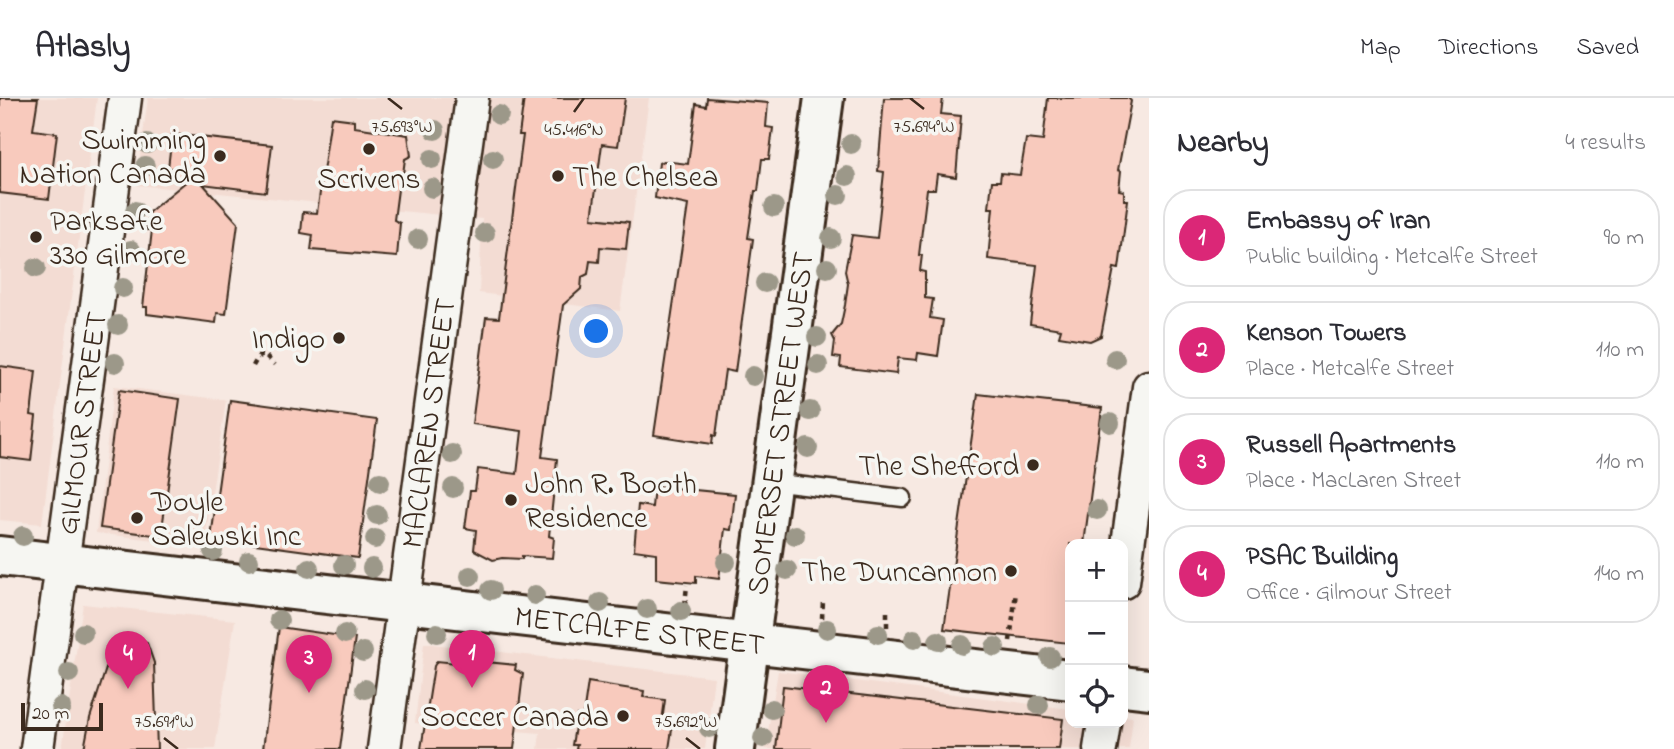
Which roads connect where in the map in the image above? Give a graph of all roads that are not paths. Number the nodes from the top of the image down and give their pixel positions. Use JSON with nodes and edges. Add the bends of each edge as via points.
{"nodes":[{"id":1,"x":125,"y":98,"type":"edge"},
{"id":2,"x":472,"y":98,"type":"edge"},
{"id":3,"x":824,"y":98,"type":"edge"},
{"id":4,"x":1149,"y":387,"type":"edge"},
{"id":5,"x":771,"y":482,"type":"junction"},
{"id":6,"x":903,"y":498,"type":"dead end"},
{"id":7,"x":1128,"y":544,"type":"edge"},
{"id":8,"x":0,"y":556,"type":"edge"},
{"id":9,"x":61,"y":562,"type":"junction"},
{"id":10,"x":403,"y":602,"type":"junction"},
{"id":11,"x":749,"y":642,"type":"junction"},
{"id":12,"x":1065,"y":679,"type":"edge"},
{"id":13,"x":1128,"y":687,"type":"edge"},
{"id":14,"x":1149,"y":689,"type":"edge"},
{"id":15,"x":1103,"y":728,"type":"edge"},
{"id":16,"x":37,"y":749,"type":"edge"},
{"id":17,"x":384,"y":749,"type":"edge"},
{"id":18,"x":736,"y":749,"type":"edge"},
{"id":19,"x":1100,"y":749,"type":"edge"}],
"edges":[{"from":1,"to":9,"type":"street","name":"GILMOUR STREET"},
{"from":2,"to":10,"type":"street","name":"MACLAREN STREET"},
{"from":3,"to":5,"type":"main road","name":"SOMERSET STREET WEST"},
{"from":4,"to":7,"type":"street"},
{"from":5,"to":6,"type":"lane"},
{"from":5,"to":11,"type":"main road","name":"SOMERSET STREET WEST"},
{"from":8,"to":9,"type":"main road","name":"METCALFE STREET"},
{"from":9,"to":10,"type":"main road","name":"METCALFE STREET"},
{"from":9,"to":16,"type":"street","name":"GILMOUR STREET"},
{"from":10,"to":11,"type":"main road","name":"METCALFE STREET"},
{"from":10,"to":17,"type":"street","name":"MACLAREN STREET"},
{"from":11,"to":12,"type":"main road","name":"METCALFE STREET"},
{"from":11,"to":18,"type":"main road","name":"SOMERSET STREET WEST"},
{"from":13,"to":14,"type":"main road"},
{"from":15,"to":19,"type":"street"}]}
